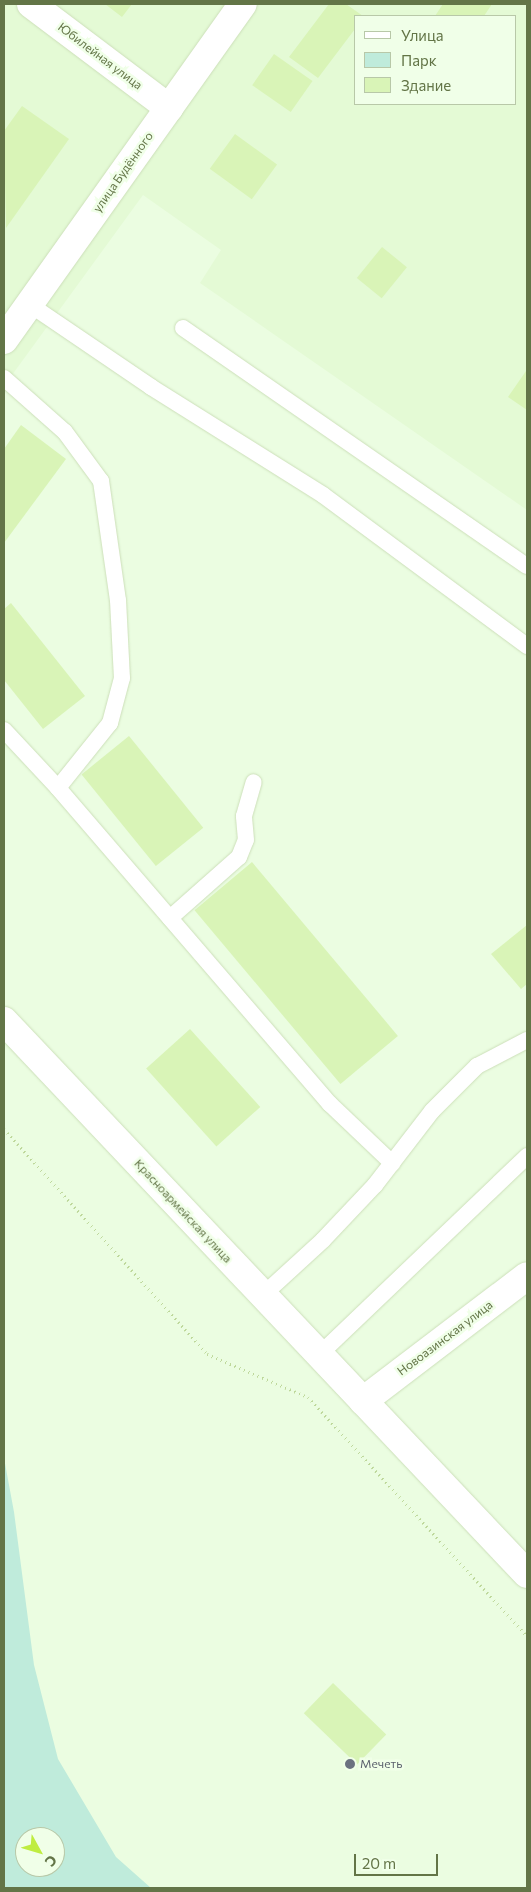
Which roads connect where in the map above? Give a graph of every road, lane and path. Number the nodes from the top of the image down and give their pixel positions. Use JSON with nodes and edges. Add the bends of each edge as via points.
{"nodes":[{"id":1,"x":31,"y":4,"type":"edge"},
{"id":2,"x":243,"y":4,"type":"edge"},
{"id":3,"x":169,"y":108,"type":"junction"},
{"id":4,"x":29,"y":304,"type":"junction"},
{"id":5,"x":183,"y":328,"type":"dead end"},
{"id":6,"x":4,"y":340,"type":"edge"},
{"id":7,"x":4,"y":378,"type":"edge"},
{"id":8,"x":527,"y":566,"type":"edge"},
{"id":9,"x":527,"y":646,"type":"edge"},
{"id":10,"x":4,"y":730,"type":"edge"},
{"id":11,"x":254,"y":782,"type":"dead end"},
{"id":12,"x":58,"y":788,"type":"junction"},
{"id":13,"x":170,"y":918,"type":"junction"},
{"id":14,"x":4,"y":1021,"type":"edge"},
{"id":15,"x":527,"y":1040,"type":"edge"},
{"id":16,"x":4,"y":1129,"type":"edge"},
{"id":17,"x":527,"y":1156,"type":"edge"},
{"id":18,"x":392,"y":1163,"type":"junction"},
{"id":19,"x":527,"y":1276,"type":"edge"},
{"id":20,"x":263,"y":1296,"type":"junction"},
{"id":21,"x":319,"y":1354,"type":"junction"},
{"id":22,"x":363,"y":1401,"type":"junction"},
{"id":23,"x":527,"y":1574,"type":"edge"},
{"id":24,"x":527,"y":1636,"type":"edge"}],
"edges":[{"from":1,"to":3,"type":"street","name":"Юбилейная улица"},
{"from":2,"to":3,"type":"street","name":"улица Будённого"},
{"from":3,"to":4,"type":"street","name":"улица Будённого"},
{"from":4,"to":6,"type":"street","name":"улица Будённого"},
{"from":4,"to":9,"type":"lane","via":[[151,387],[323,495]]},
{"from":5,"to":8,"type":"lane"},
{"from":7,"to":12,"type":"lane","via":[[65,432],[101,481],[116,581],[122,678],[110,724]]},
{"from":10,"to":12,"type":"lane"},
{"from":11,"to":13,"type":"lane","via":[[244,816],[246,840],[239,857]]},
{"from":12,"to":13,"type":"lane"},
{"from":13,"to":18,"type":"lane","via":[[330,1104]]},
{"from":14,"to":20,"type":"street","name":"Красноармейская улица"},
{"from":15,"to":18,"type":"lane","via":[[477,1066],[432,1111]]},
{"from":16,"to":24,"type":"path","via":[[207,1354],[308,1397]]},
{"from":17,"to":21,"type":"lane"},
{"from":18,"to":20,"type":"lane","via":[[323,1240]]},
{"from":19,"to":22,"type":"street","name":"Новоазинская улица"},
{"from":20,"to":21,"type":"street","name":"Красноармейская улица"},
{"from":21,"to":22,"type":"street","name":"Красноармейская улица"},
{"from":22,"to":23,"type":"street","name":"Красноармейская улица"}]}
